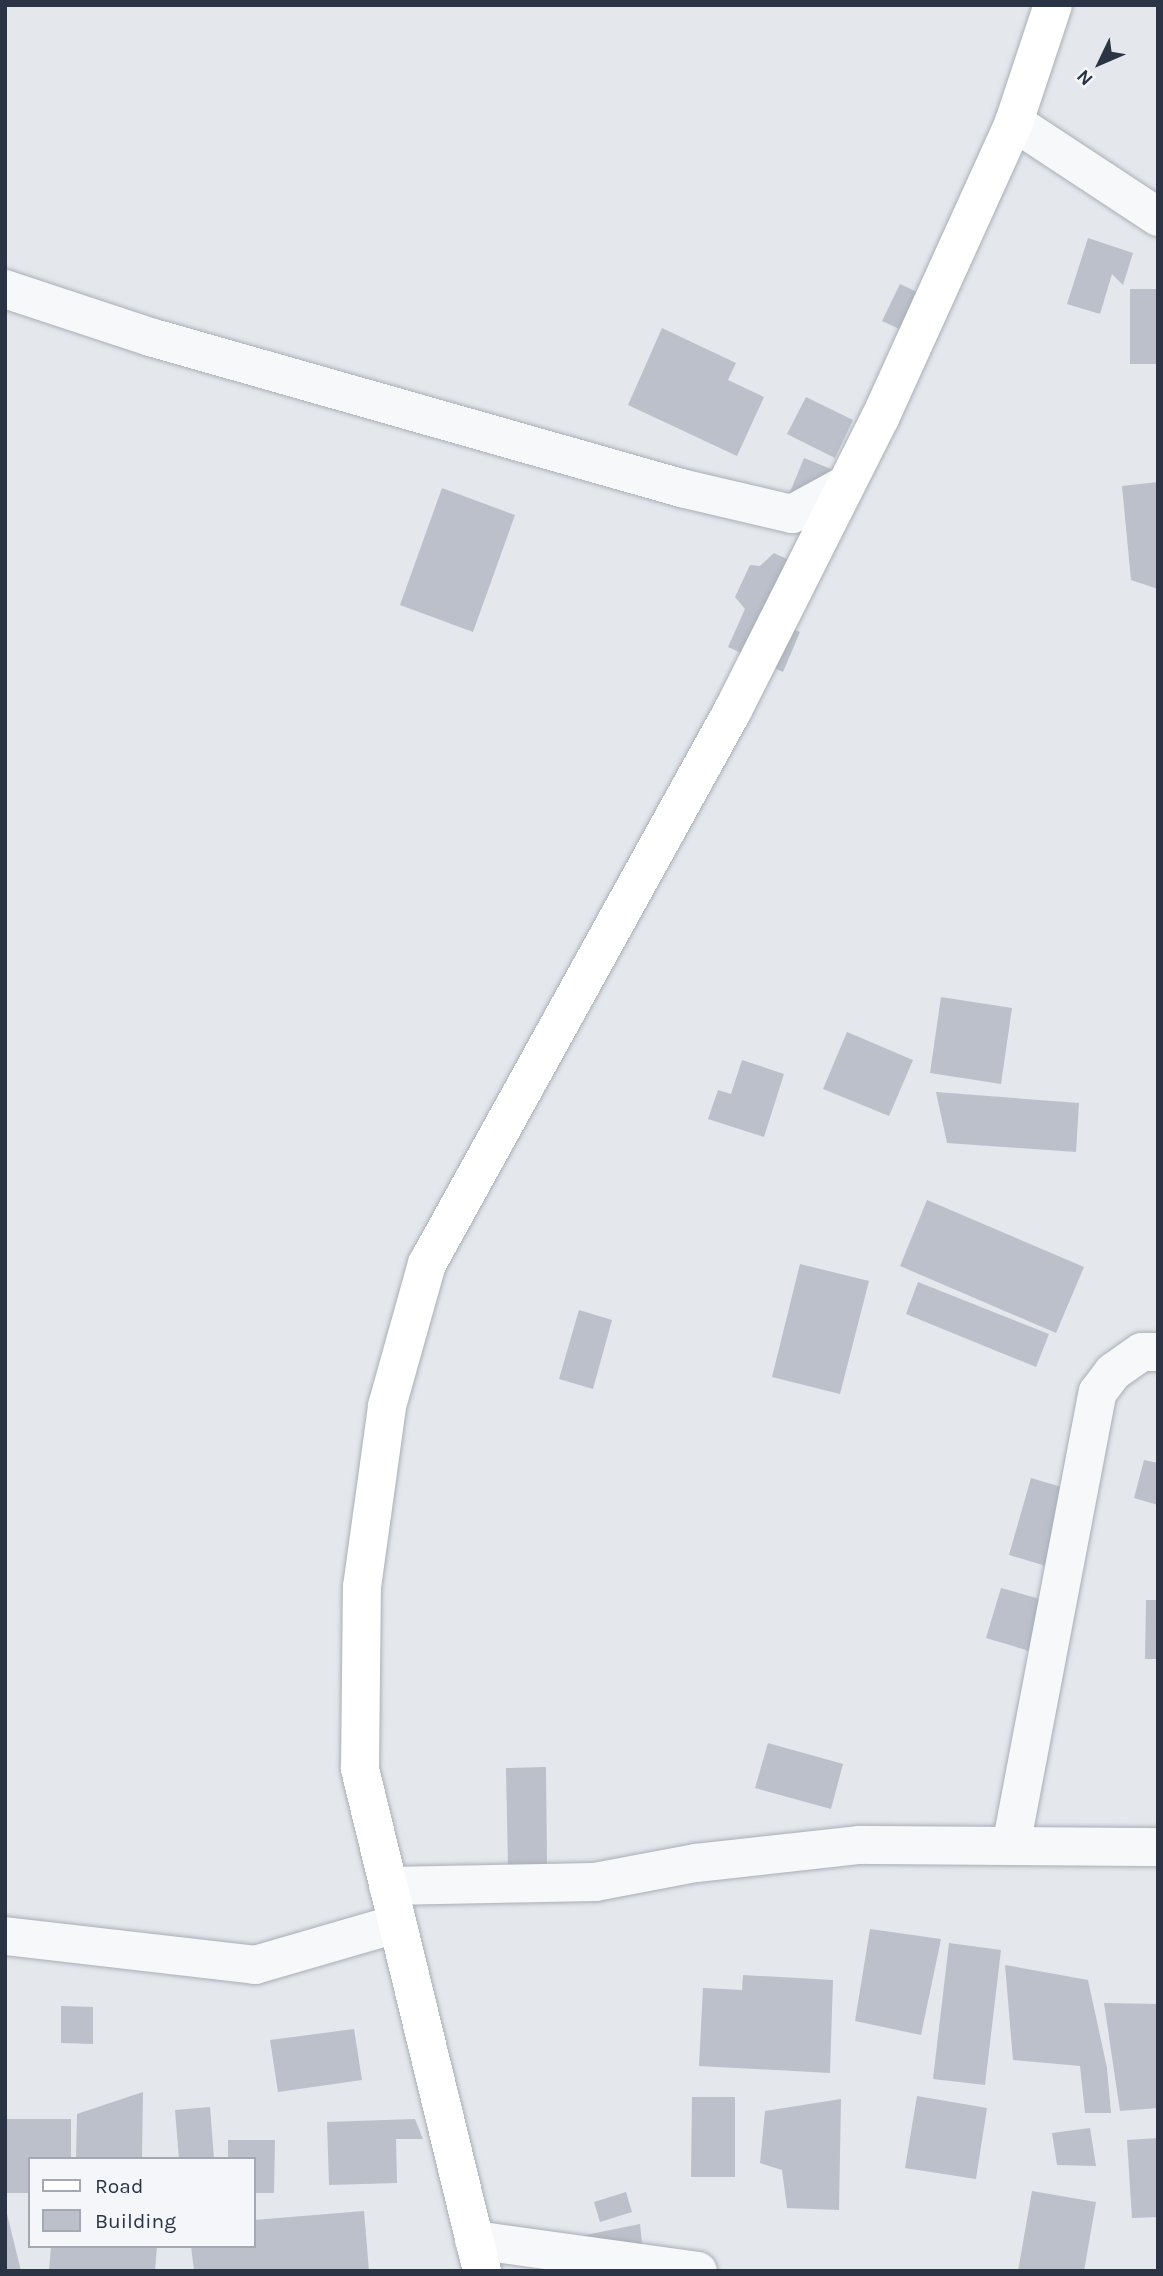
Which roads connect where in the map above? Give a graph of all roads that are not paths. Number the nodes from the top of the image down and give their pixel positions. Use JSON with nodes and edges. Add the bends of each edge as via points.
{"nodes":[{"id":1,"x":1053,"y":5,"type":"edge"},
{"id":2,"x":1014,"y":122,"type":"junction"},
{"id":3,"x":1158,"y":217,"type":"edge"},
{"id":4,"x":5,"y":289,"type":"edge"},
{"id":5,"x":845,"y":485,"type":"junction"},
{"id":6,"x":1158,"y":1352,"type":"edge"},
{"id":7,"x":1011,"y":1846,"type":"junction"},
{"id":8,"x":1158,"y":1847,"type":"edge"},
{"id":9,"x":388,"y":1886,"type":"junction"},
{"id":10,"x":396,"y":1924,"type":"junction"},
{"id":11,"x":5,"y":1936,"type":"edge"},
{"id":12,"x":478,"y":2255,"type":"edge"},
{"id":13,"x":698,"y":2271,"type":"edge"}],
"edges":[{"from":1,"to":2,"type":"main road"},
{"from":2,"to":3,"type":"street"},
{"from":2,"to":5,"type":"main road"},
{"from":4,"to":5,"type":"street","via":[[150,337],[681,488],[792,514]]},
{"from":5,"to":9,"type":"main road","via":[[733,710],[427,1265],[387,1406],[362,1587],[360,1769]]},
{"from":6,"to":7,"type":"street","via":[[1142,1352],[1113,1372],[1098,1392]]},
{"from":7,"to":8,"type":"street"},
{"from":7,"to":9,"type":"street","via":[[860,1845],[696,1863],[595,1882]]},
{"from":9,"to":10,"type":"main road"},
{"from":10,"to":11,"type":"street","via":[[255,1965]]},
{"from":10,"to":12,"type":"main road"},
{"from":12,"to":13,"type":"street"}]}
